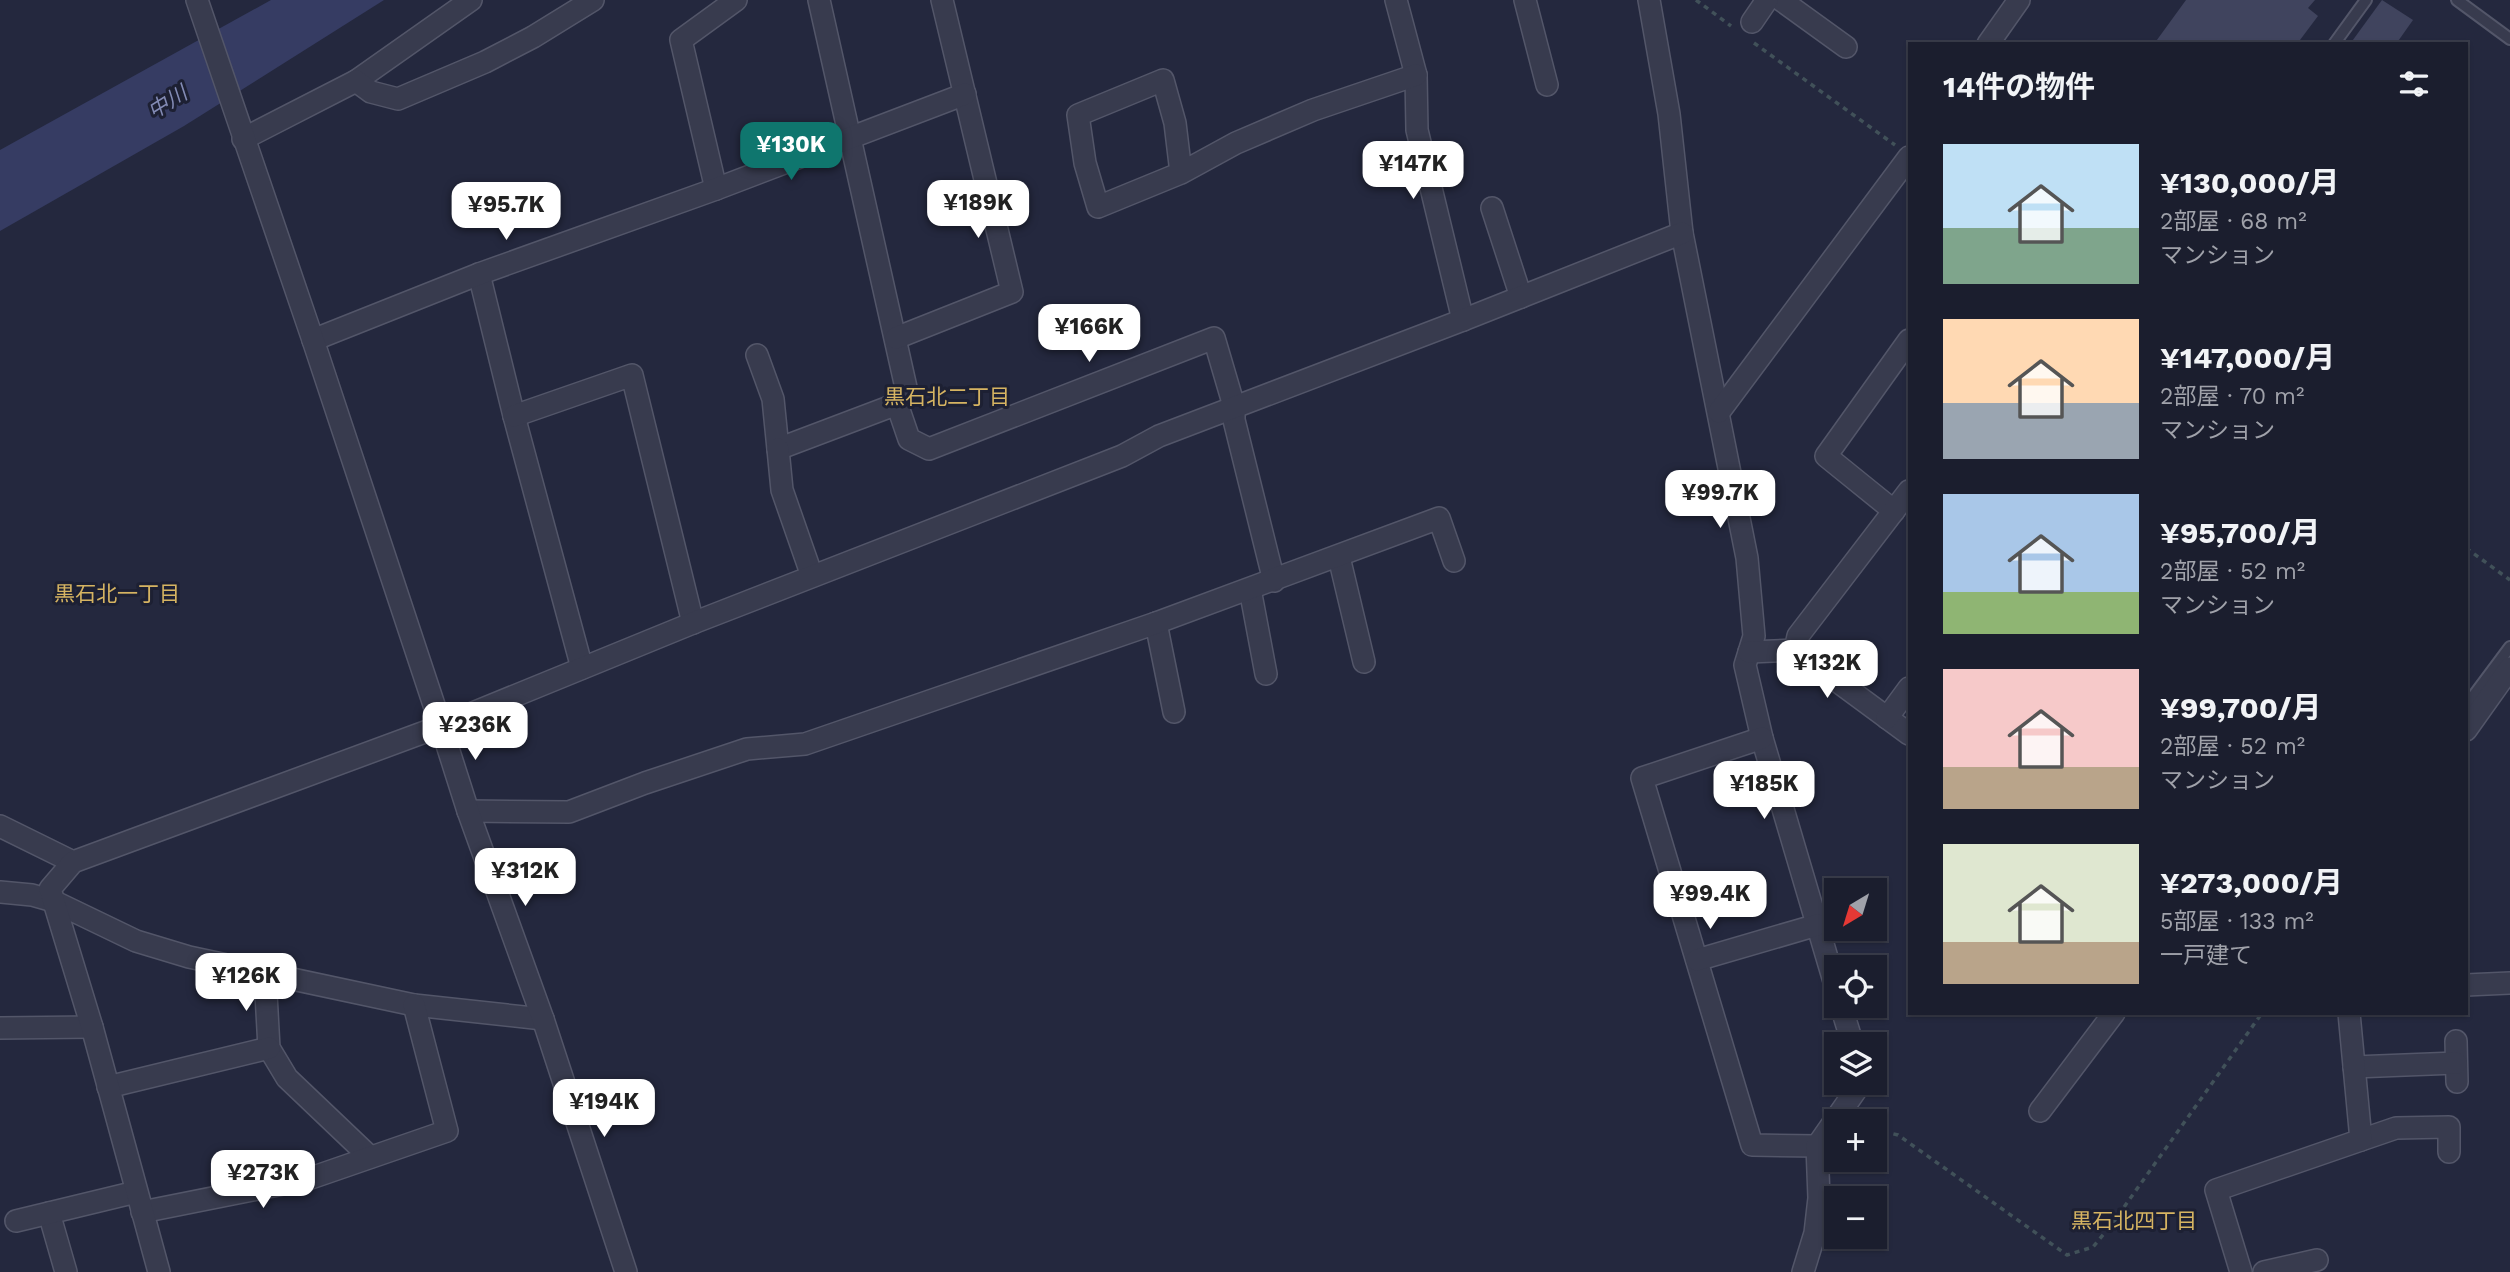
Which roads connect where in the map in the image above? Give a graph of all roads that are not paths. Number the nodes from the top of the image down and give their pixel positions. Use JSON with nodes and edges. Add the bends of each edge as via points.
{"nodes":[{"id":1,"x":471,"y":0,"type":"edge"},
{"id":2,"x":593,"y":0,"type":"edge"},
{"id":3,"x":736,"y":0,"type":"edge"},
{"id":4,"x":819,"y":0,"type":"edge"},
{"id":5,"x":942,"y":0,"type":"edge"},
{"id":6,"x":1396,"y":0,"type":"edge"},
{"id":7,"x":1525,"y":0,"type":"edge"},
{"id":8,"x":1649,"y":0,"type":"edge"},
{"id":9,"x":1767,"y":0,"type":"edge"},
{"id":10,"x":1781,"y":0,"type":"edge"},
{"id":11,"x":2019,"y":0,"type":"edge"},
{"id":12,"x":2366,"y":0,"type":"edge"},
{"id":13,"x":2457,"y":0,"type":"edge"},
{"id":14,"x":203,"y":7,"type":"edge"},
{"id":15,"x":1747,"y":31,"type":"road end"},
{"id":16,"x":2510,"y":39,"type":"edge"},
{"id":17,"x":1989,"y":42,"type":"edge"},
{"id":18,"x":2335,"y":42,"type":"edge"},
{"id":19,"x":1846,"y":47,"type":"dead end"},
{"id":20,"x":1416,"y":75,"type":"junction"},
{"id":21,"x":356,"y":81,"type":"junction"},
{"id":22,"x":1547,"y":85,"type":"dead end"},
{"id":23,"x":965,"y":93,"type":"junction"},
{"id":24,"x":851,"y":136,"type":"junction"},
{"id":25,"x":243,"y":139,"type":"junction"},
{"id":26,"x":1907,"y":155,"type":"edge"},
{"id":27,"x":1181,"y":173,"type":"junction"},
{"id":28,"x":716,"y":189,"type":"junction"},
{"id":29,"x":1492,"y":208,"type":"dead end"},
{"id":30,"x":1682,"y":233,"type":"junction"},
{"id":31,"x":479,"y":274,"type":"junction"},
{"id":32,"x":1521,"y":297,"type":"junction"},
{"id":33,"x":1463,"y":320,"type":"junction"},
{"id":34,"x":896,"y":338,"type":"junction"},
{"id":35,"x":313,"y":340,"type":"junction"},
{"id":36,"x":1908,"y":341,"type":"edge"},
{"id":37,"x":757,"y":355,"type":"dead end"},
{"id":38,"x":897,"y":404,"type":"junction"},
{"id":39,"x":1234,"y":406,"type":"junction"},
{"id":40,"x":1720,"y":412,"type":"junction"},
{"id":41,"x":514,"y":416,"type":"junction"},
{"id":42,"x":778,"y":449,"type":"junction"},
{"id":43,"x":1908,"y":492,"type":"edge"},
{"id":44,"x":1894,"y":511,"type":"junction"},
{"id":45,"x":1339,"y":557,"type":"junction"},
{"id":46,"x":1454,"y":561,"type":"dead end"},
{"id":47,"x":812,"y":576,"type":"junction"},
{"id":48,"x":1274,"y":581,"type":"junction"},
{"id":49,"x":1250,"y":589,"type":"junction"},
{"id":50,"x":693,"y":623,"type":"junction"},
{"id":51,"x":1156,"y":623,"type":"junction"},
{"id":52,"x":2510,"y":647,"type":"edge"},
{"id":53,"x":1796,"y":650,"type":"junction"},
{"id":54,"x":1749,"y":652,"type":"junction"},
{"id":55,"x":1364,"y":662,"type":"dead end"},
{"id":56,"x":582,"y":668,"type":"junction"},
{"id":57,"x":2510,"y":668,"type":"edge"},
{"id":58,"x":1266,"y":674,"type":"dead end"},
{"id":59,"x":1908,"y":689,"type":"edge"},
{"id":60,"x":2468,"y":703,"type":"edge"},
{"id":61,"x":1174,"y":712,"type":"dead end"},
{"id":62,"x":1887,"y":718,"type":"junction"},
{"id":63,"x":441,"y":726,"type":"junction"},
{"id":64,"x":2468,"y":727,"type":"edge"},
{"id":65,"x":1908,"y":733,"type":"edge"},
{"id":66,"x":1762,"y":738,"type":"junction"},
{"id":67,"x":468,"y":811,"type":"junction"},
{"id":68,"x":0,"y":826,"type":"edge"},
{"id":69,"x":73,"y":862,"type":"junction"},
{"id":70,"x":0,"y":892,"type":"edge"},
{"id":71,"x":53,"y":901,"type":"junction"},
{"id":72,"x":1817,"y":925,"type":"junction"},
{"id":73,"x":1826,"y":955,"type":"edge"},
{"id":74,"x":1697,"y":960,"type":"junction"},
{"id":75,"x":265,"y":975,"type":"junction"},
{"id":76,"x":2510,"y":983,"type":"edge"},
{"id":77,"x":2468,"y":985,"type":"edge"},
{"id":78,"x":414,"y":1005,"type":"junction"},
{"id":79,"x":2112,"y":1015,"type":"edge"},
{"id":80,"x":2349,"y":1015,"type":"edge"},
{"id":81,"x":542,"y":1019,"type":"junction"},
{"id":82,"x":92,"y":1027,"type":"junction"},
{"id":83,"x":0,"y":1028,"type":"edge"},
{"id":84,"x":269,"y":1048,"type":"junction"},
{"id":85,"x":2456,"y":1062,"type":"dead end"},
{"id":86,"x":2354,"y":1067,"type":"junction"},
{"id":87,"x":108,"y":1087,"type":"junction"},
{"id":88,"x":1853,"y":1095,"type":"edge"},
{"id":89,"x":2040,"y":1111,"type":"dead end"},
{"id":90,"x":2361,"y":1140,"type":"junction"},
{"id":91,"x":1817,"y":1146,"type":"junction"},
{"id":92,"x":2449,"y":1152,"type":"dead end"},
{"id":93,"x":370,"y":1157,"type":"junction"},
{"id":94,"x":139,"y":1202,"type":"junction"},
{"id":95,"x":49,"y":1213,"type":"junction"},
{"id":96,"x":16,"y":1221,"type":"dead end"},
{"id":97,"x":2316,"y":1260,"type":"dead end"},
{"id":98,"x":66,"y":1272,"type":"edge"},
{"id":99,"x":159,"y":1272,"type":"edge"},
{"id":100,"x":626,"y":1272,"type":"edge"},
{"id":101,"x":1803,"y":1272,"type":"edge"},
{"id":102,"x":2241,"y":1272,"type":"edge"},
{"id":103,"x":2263,"y":1272,"type":"edge"}],
"edges":[{"from":1,"to":21,"type":"street"},
{"from":2,"to":21,"type":"street","via":[[485,62],[398,99],[371,92]]},
{"from":3,"to":28,"type":"street","via":[[681,40]]},
{"from":4,"to":24,"type":"street"},
{"from":5,"to":23,"type":"street"},
{"from":6,"to":20,"type":"street"},
{"from":7,"to":22,"type":"street"},
{"from":8,"to":30,"type":"street","via":[[1669,114]]},
{"from":9,"to":15,"type":"street"},
{"from":10,"to":19,"type":"street"},
{"from":11,"to":17,"type":"street"},
{"from":12,"to":18,"type":"lane"},
{"from":13,"to":16,"type":"lane"},
{"from":14,"to":25,"type":"street"},
{"from":20,"to":27,"type":"street","via":[[1313,110]]},
{"from":20,"to":33,"type":"street","via":[[1417,130]]},
{"from":21,"to":25,"type":"street"},
{"from":23,"to":24,"type":"street"},
{"from":23,"to":34,"type":"street","via":[[1012,292]]},
{"from":24,"to":28,"type":"street"},
{"from":24,"to":34,"type":"street"},
{"from":25,"to":35,"type":"street"},
{"from":26,"to":40,"type":"street"},
{"from":27,"to":27,"type":"street","via":[[1175,123],[1163,80],[1078,115],[1098,207]]},
{"from":28,"to":31,"type":"street"},
{"from":29,"to":32,"type":"street"},
{"from":30,"to":32,"type":"street"},
{"from":30,"to":40,"type":"street"},
{"from":31,"to":35,"type":"street"},
{"from":31,"to":41,"type":"street"},
{"from":32,"to":33,"type":"street"},
{"from":33,"to":39,"type":"street"},
{"from":34,"to":38,"type":"street","via":[[907,392]]},
{"from":35,"to":63,"type":"street"},
{"from":36,"to":44,"type":"street","via":[[1826,456]]},
{"from":37,"to":42,"type":"street","via":[[773,399]]},
{"from":38,"to":39,"type":"street","via":[[909,439],[929,449],[1214,338]]},
{"from":38,"to":42,"type":"street"},
{"from":39,"to":47,"type":"street","via":[[1122,456]]},
{"from":39,"to":48,"type":"street"},
{"from":40,"to":54,"type":"street","via":[[1747,558],[1754,636]]},
{"from":41,"to":50,"type":"street","via":[[632,375]]},
{"from":41,"to":56,"type":"street"},
{"from":42,"to":47,"type":"street","via":[[782,489]]},
{"from":43,"to":44,"type":"street"},
{"from":44,"to":53,"type":"street","via":[[1798,636]]},
{"from":45,"to":46,"type":"street","via":[[1439,518]]},
{"from":45,"to":48,"type":"street"},
{"from":45,"to":55,"type":"street"},
{"from":47,"to":50,"type":"street"},
{"from":48,"to":49,"type":"street"},
{"from":49,"to":51,"type":"street"},
{"from":49,"to":58,"type":"street"},
{"from":50,"to":56,"type":"street"},
{"from":51,"to":61,"type":"street"},
{"from":51,"to":67,"type":"street","via":[[805,744],[747,749],[569,812]]},
{"from":52,"to":60,"type":"lane"},
{"from":53,"to":54,"type":"street"},
{"from":53,"to":62,"type":"street"},
{"from":54,"to":66,"type":"street","via":[[1745,665]]},
{"from":56,"to":63,"type":"street"},
{"from":57,"to":64,"type":"street"},
{"from":59,"to":62,"type":"street"},
{"from":62,"to":65,"type":"street"},
{"from":63,"to":67,"type":"street"},
{"from":63,"to":69,"type":"street"},
{"from":66,"to":72,"type":"street"},
{"from":66,"to":74,"type":"street","via":[[1642,778]]},
{"from":67,"to":81,"type":"street"},
{"from":68,"to":69,"type":"street"},
{"from":69,"to":71,"type":"street","via":[[50,890]]},
{"from":70,"to":71,"type":"street"},
{"from":71,"to":75,"type":"street","via":[[136,941]]},
{"from":71,"to":82,"type":"street"},
{"from":72,"to":73,"type":"street"},
{"from":72,"to":74,"type":"street"},
{"from":74,"to":91,"type":"street","via":[[1752,1145]]},
{"from":75,"to":78,"type":"street"},
{"from":75,"to":84,"type":"street"},
{"from":76,"to":77,"type":"street"},
{"from":78,"to":81,"type":"street"},
{"from":78,"to":93,"type":"street","via":[[447,1131]]},
{"from":79,"to":89,"type":"street"},
{"from":80,"to":86,"type":"street"},
{"from":81,"to":100,"type":"street"},
{"from":82,"to":83,"type":"street"},
{"from":82,"to":87,"type":"street"},
{"from":84,"to":87,"type":"street"},
{"from":84,"to":93,"type":"street","via":[[287,1078]]},
{"from":85,"to":86,"type":"street"},
{"from":86,"to":90,"type":"street"},
{"from":87,"to":94,"type":"street"},
{"from":88,"to":91,"type":"street"},
{"from":90,"to":92,"type":"street","via":[[2396,1129],[2449,1127]]},
{"from":90,"to":102,"type":"street","via":[[2216,1190]]},
{"from":91,"to":101,"type":"street","via":[[1819,1198]]},
{"from":93,"to":94,"type":"street","via":[[309,1179]]},
{"from":94,"to":95,"type":"street"},
{"from":94,"to":99,"type":"street"},
{"from":95,"to":96,"type":"street"},
{"from":95,"to":98,"type":"street"},
{"from":97,"to":103,"type":"street"}]}
